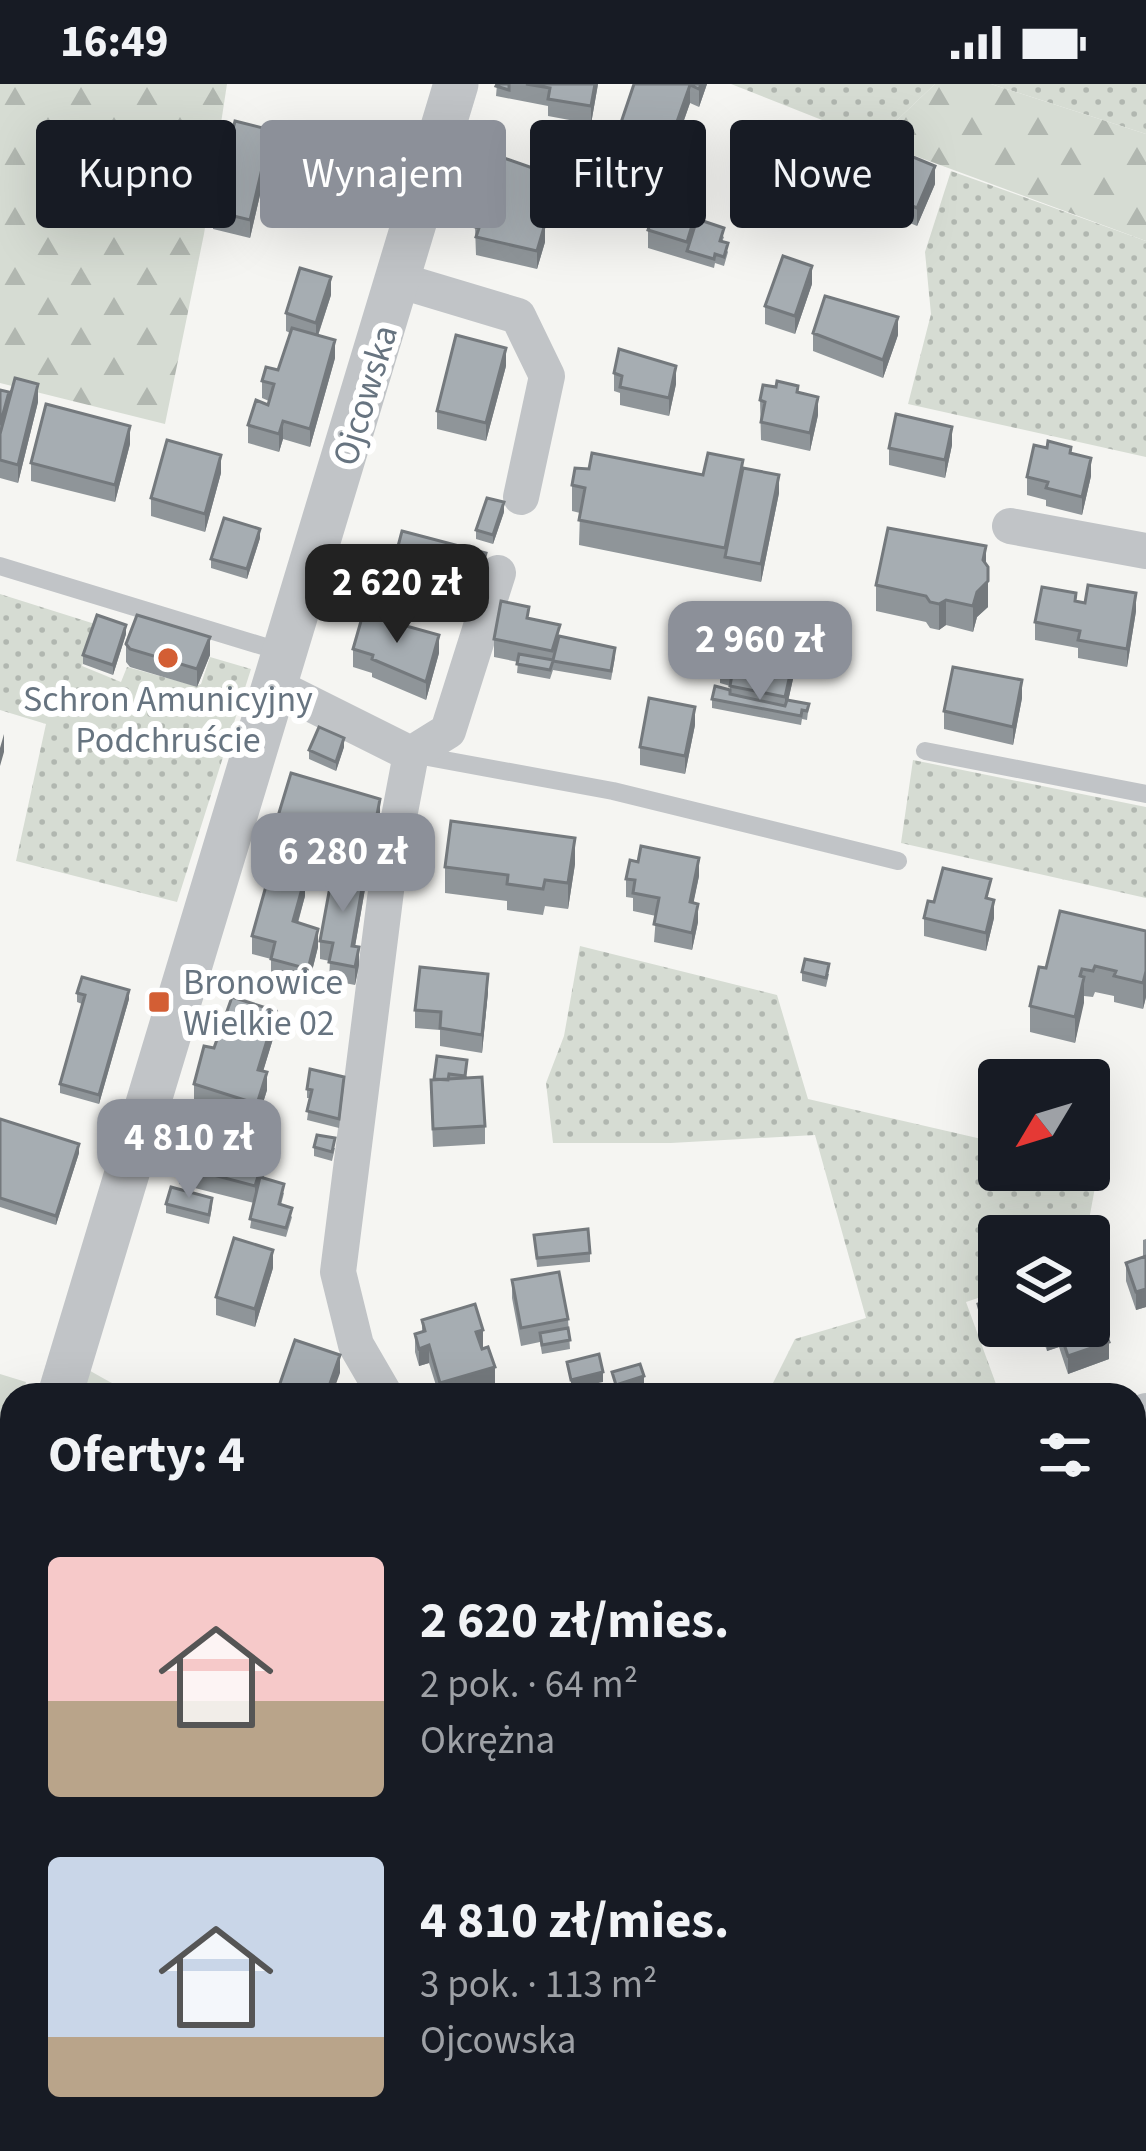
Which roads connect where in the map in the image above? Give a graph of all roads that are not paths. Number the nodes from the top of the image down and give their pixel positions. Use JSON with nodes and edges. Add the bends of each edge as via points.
{"nodes":[{"id":1,"x":456,"y":84,"type":"edge"},
{"id":2,"x":398,"y":280,"type":"junction"},
{"id":3,"x":521,"y":497,"type":"dead end"},
{"id":4,"x":1010,"y":526,"type":"dead end"},
{"id":5,"x":1146,"y":551,"type":"edge"},
{"id":6,"x":0,"y":566,"type":"edge"},
{"id":7,"x":498,"y":573,"type":"dead end"},
{"id":8,"x":280,"y":669,"type":"junction"},
{"id":9,"x":925,"y":751,"type":"dead end"},
{"id":10,"x":411,"y":754,"type":"junction"},
{"id":11,"x":1146,"y":794,"type":"edge"},
{"id":12,"x":898,"y":861,"type":"dead end"},
{"id":13,"x":64,"y":1383,"type":"edge"},
{"id":14,"x":378,"y":1383,"type":"edge"}],
"edges":[{"from":1,"to":2,"type":"street","name":"Ojcowska"},
{"from":2,"to":3,"type":"street","via":[[518,316],[547,376]]},
{"from":2,"to":8,"type":"street","name":"Ojcowska"},
{"from":4,"to":5,"type":"street"},
{"from":6,"to":8,"type":"lane"},
{"from":7,"to":10,"type":"street","via":[[448,730]]},
{"from":8,"to":10,"type":"street"},
{"from":8,"to":13,"type":"street","name":"Ojcowska"},
{"from":9,"to":11,"type":"lane"},
{"from":10,"to":12,"type":"lane","via":[[613,791]]},
{"from":10,"to":14,"type":"street","via":[[388,874],[338,1272],[356,1345]]}]}
